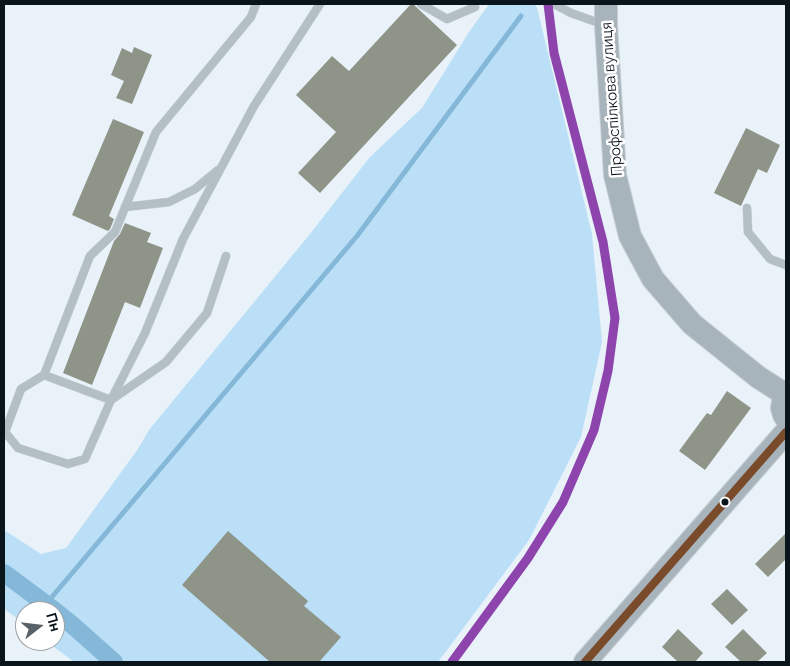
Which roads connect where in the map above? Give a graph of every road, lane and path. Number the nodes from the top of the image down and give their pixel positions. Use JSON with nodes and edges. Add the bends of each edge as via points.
{"nodes":[{"id":1,"x":256,"y":4,"type":"edge"},
{"id":2,"x":320,"y":4,"type":"edge"},
{"id":3,"x":421,"y":4,"type":"edge"},
{"id":4,"x":554,"y":4,"type":"edge"},
{"id":5,"x":475,"y":6,"type":"dead end"},
{"id":6,"x":606,"y":14,"type":"edge"},
{"id":7,"x":221,"y":166,"type":"junction"},
{"id":8,"x":125,"y":207,"type":"junction"},
{"id":9,"x":747,"y":208,"type":"dead end"},
{"id":10,"x":226,"y":256,"type":"dead end"},
{"id":11,"x":786,"y":265,"type":"edge"},
{"id":12,"x":44,"y":375,"type":"junction"},
{"id":13,"x":786,"y":395,"type":"edge"},
{"id":14,"x":111,"y":400,"type":"junction"},
{"id":15,"x":786,"y":418,"type":"edge"},
{"id":16,"x":786,"y":432,"type":"edge"},
{"id":17,"x":585,"y":662,"type":"edge"}],
"edges":[{"from":1,"to":8,"type":"lane","via":[[251,17],[156,132]]},
{"from":2,"to":7,"type":"lane","via":[[254,106]]},
{"from":3,"to":5,"type":"lane","via":[[448,19]]},
{"from":4,"to":6,"type":"lane","via":[[572,13]]},
{"from":6,"to":13,"type":"street","name":"Профспілкова вулиця","via":[[615,175],[630,236],[653,279],[692,324],[758,377]]},
{"from":7,"to":8,"type":"lane","via":[[195,189],[169,202]]},
{"from":7,"to":14,"type":"lane","via":[[183,239],[145,333]]},
{"from":8,"to":12,"type":"lane","via":[[115,232],[90,256]]},
{"from":9,"to":11,"type":"lane","via":[[748,232],[770,259]]},
{"from":10,"to":14,"type":"lane","via":[[207,312],[166,362]]},
{"from":12,"to":14,"type":"lane"},
{"from":12,"to":14,"type":"lane","via":[[21,389],[5,432],[18,448],[68,464],[85,459]]},
{"from":13,"to":15,"type":"street","via":[[782,408]]},
{"from":16,"to":17,"type":"street"}]}
